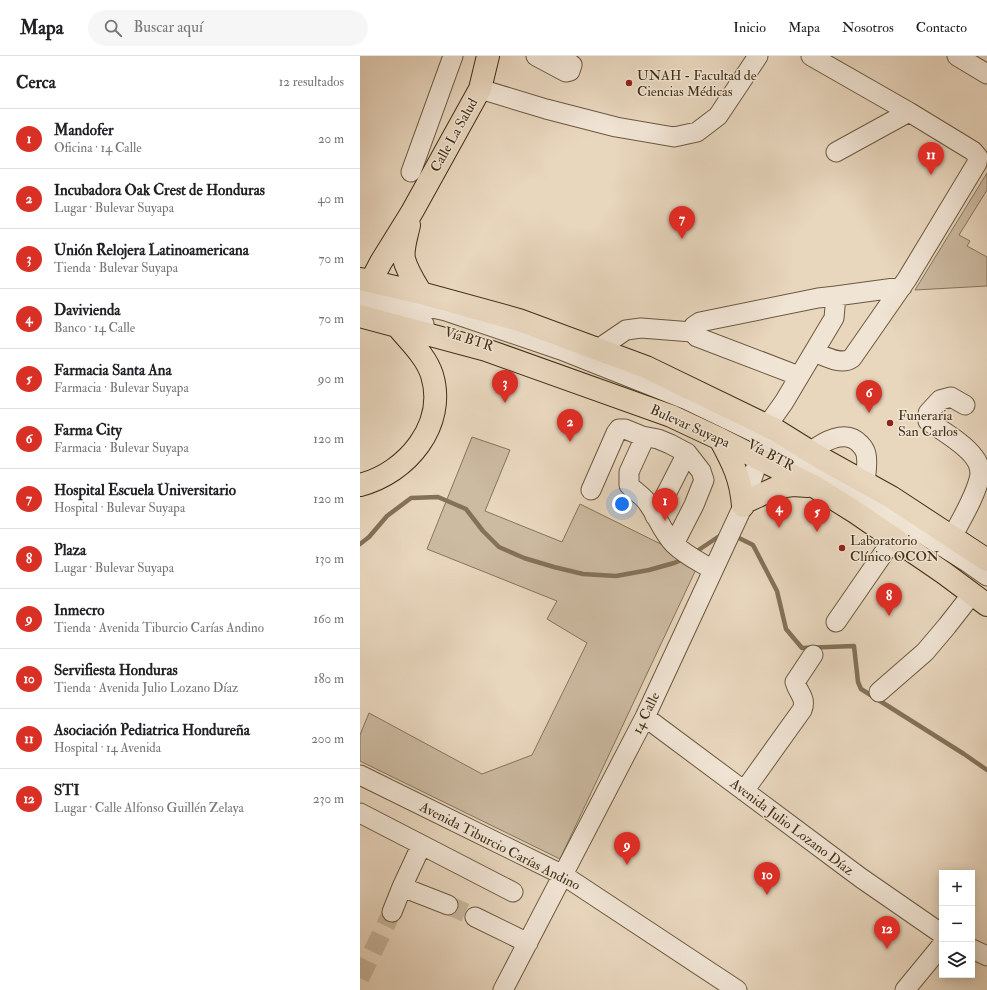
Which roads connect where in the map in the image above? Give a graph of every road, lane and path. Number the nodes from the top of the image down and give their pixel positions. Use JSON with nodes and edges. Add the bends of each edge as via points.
{"nodes":[{"id":1,"x":453,"y":56,"type":"edge"},
{"id":2,"x":488,"y":56,"type":"edge"},
{"id":3,"x":536,"y":56,"type":"edge"},
{"id":4,"x":561,"y":56,"type":"edge"},
{"id":5,"x":758,"y":56,"type":"edge"},
{"id":6,"x":811,"y":56,"type":"edge"},
{"id":7,"x":958,"y":56,"type":"edge"},
{"id":8,"x":987,"y":74,"type":"edge"},
{"id":9,"x":480,"y":89,"type":"junction"},
{"id":10,"x":909,"y":112,"type":"junction"},
{"id":11,"x":836,"y":152,"type":"dead end"},
{"id":12,"x":412,"y":173,"type":"junction"},
{"id":13,"x":412,"y":212,"type":"junction"},
{"id":14,"x":902,"y":287,"type":"junction"},
{"id":15,"x":421,"y":293,"type":"junction"},
{"id":16,"x":836,"y":296,"type":"junction"},
{"id":17,"x":364,"y":301,"type":"edge"},
{"id":18,"x":397,"y":326,"type":"junction"},
{"id":19,"x":692,"y":332,"type":"junction"},
{"id":20,"x":598,"y":349,"type":"junction"},
{"id":21,"x":814,"y":352,"type":"junction"},
{"id":22,"x":799,"y":376,"type":"junction"},
{"id":23,"x":965,"y":405,"type":"dead end"},
{"id":24,"x":645,"y":437,"type":"junction"},
{"id":25,"x":720,"y":439,"type":"junction"},
{"id":26,"x":766,"y":441,"type":"junction"},
{"id":27,"x":810,"y":452,"type":"junction"},
{"id":28,"x":687,"y":453,"type":"junction"},
{"id":29,"x":865,"y":482,"type":"junction"},
{"id":30,"x":360,"y":485,"type":"edge"},
{"id":31,"x":815,"y":487,"type":"junction"},
{"id":32,"x":591,"y":490,"type":"dead end"},
{"id":33,"x":655,"y":516,"type":"junction"},
{"id":34,"x":738,"y":518,"type":"junction"},
{"id":35,"x":952,"y":537,"type":"junction"},
{"id":36,"x":894,"y":538,"type":"junction"},
{"id":37,"x":685,"y":553,"type":"junction"},
{"id":38,"x":987,"y":560,"type":"edge"},
{"id":39,"x":713,"y":570,"type":"junction"},
{"id":40,"x":987,"y":576,"type":"edge"},
{"id":41,"x":982,"y":598,"type":"edge"},
{"id":42,"x":836,"y":622,"type":"dead end"},
{"id":43,"x":813,"y":655,"type":"dead end"},
{"id":44,"x":879,"y":692,"type":"dead end"},
{"id":45,"x":645,"y":717,"type":"junction"},
{"id":46,"x":360,"y":775,"type":"edge"},
{"id":47,"x":744,"y":791,"type":"junction"},
{"id":48,"x":360,"y":813,"type":"edge"},
{"id":49,"x":421,"y":846,"type":"junction"},
{"id":50,"x":563,"y":874,"type":"junction"},
{"id":51,"x":402,"y":887,"type":"junction"},
{"id":52,"x":513,"y":892,"type":"dead end"},
{"id":53,"x":448,"y":905,"type":"tunnel mouth"},
{"id":54,"x":392,"y":912,"type":"tunnel mouth"},
{"id":55,"x":475,"y":917,"type":"tunnel mouth"},
{"id":56,"x":939,"y":932,"type":"edge"},
{"id":57,"x":528,"y":943,"type":"junction"},
{"id":58,"x":939,"y":949,"type":"edge"},
{"id":59,"x":975,"y":950,"type":"edge"},
{"id":60,"x":987,"y":956,"type":"edge"},
{"id":61,"x":503,"y":990,"type":"edge"},
{"id":62,"x":737,"y":990,"type":"edge"},
{"id":63,"x":905,"y":990,"type":"edge"}],
"edges":[{"from":1,"to":12,"type":"street"},
{"from":2,"to":9,"type":"main road","name":"Calle La Salud"},
{"from":3,"to":4,"type":"street","via":[[566,72],[570,71],[572,64]]},
{"from":5,"to":9,"type":"street","via":[[718,116],[697,132],[674,137],[600,123]]},
{"from":6,"to":10,"type":"street"},
{"from":7,"to":8,"type":"street"},
{"from":9,"to":12,"type":"main road","name":"Calle La Salud"},
{"from":10,"to":11,"type":"street"},
{"from":10,"to":14,"type":"street","via":[[973,151],[978,157],[977,163]]},
{"from":12,"to":13,"type":"main road","name":"Calle La Salud"},
{"from":13,"to":15,"type":"main road","name":"Calle La Salud","via":[[404,258]]},
{"from":13,"to":17,"type":"main road","name":"Calle La Salud","via":[[381,262]]},
{"from":14,"to":16,"type":"street"},
{"from":14,"to":21,"type":"street","via":[[852,358],[842,362]]},
{"from":15,"to":17,"type":"main road","name":"Bulevar Suyapa"},
{"from":15,"to":20,"type":"main road","name":"Bulevar Suyapa","via":[[519,320]]},
{"from":16,"to":19,"type":"street","via":[[700,322],[694,326]]},
{"from":16,"to":21,"type":"street","name":"14 Calle","via":[[834,318]]},
{"from":17,"to":18,"type":"main road","name":"Bulevar Suyapa"},
{"from":17,"to":26,"type":"street","name":"Vía BTR"},
{"from":18,"to":25,"type":"main road","name":"Bulevar Suyapa","via":[[486,350],[671,416]]},
{"from":18,"to":30,"type":"main road","via":[[424,359],[432,375],[435,392],[433,418],[423,440],[405,461],[388,473]]},
{"from":19,"to":20,"type":"street","via":[[641,328],[626,330]]},
{"from":19,"to":22,"type":"street","via":[[697,337]]},
{"from":20,"to":26,"type":"main road","name":"Bulevar Suyapa","via":[[646,367]]},
{"from":21,"to":22,"type":"street","name":"14 Calle"},
{"from":22,"to":26,"type":"street","name":"14 Calle"},
{"from":23,"to":35,"type":"street","via":[[951,397],[940,400],[928,413],[928,421],[966,448],[979,468],[976,489]]},
{"from":24,"to":28,"type":"street","via":[[658,439]]},
{"from":24,"to":32,"type":"street","via":[[619,429]]},
{"from":24,"to":33,"type":"street","via":[[629,472],[628,485],[646,501]]},
{"from":25,"to":26,"type":"main road","name":"Bulevar Suyapa"},
{"from":25,"to":34,"type":"main road","via":[[742,489]]},
{"from":26,"to":27,"type":"main road","name":"Bulevar Suyapa"},
{"from":26,"to":31,"type":"main road","name":"Bulevar Suyapa"},
{"from":26,"to":34,"type":"street","name":"14 Calle"},
{"from":26,"to":40,"type":"street","name":"Vía BTR","via":[[894,516]]},
{"from":26,"to":41,"type":"street","name":"Vía BTR","via":[[832,489],[879,519]]},
{"from":27,"to":29,"type":"main road","name":"Bulevar Suyapa"},
{"from":27,"to":29,"type":"street","via":[[821,443],[850,436],[866,453]]},
{"from":28,"to":33,"type":"street"},
{"from":28,"to":37,"type":"street","via":[[701,471],[704,480],[694,505]]},
{"from":29,"to":35,"type":"main road","name":"Bulevar Suyapa"},
{"from":31,"to":34,"type":"main road","via":[[778,487]]},
{"from":31,"to":36,"type":"main road","name":"Bulevar Suyapa"},
{"from":33,"to":37,"type":"street"},
{"from":34,"to":39,"type":"street","name":"14 Calle"},
{"from":35,"to":38,"type":"main road","name":"Bulevar Suyapa"},
{"from":36,"to":41,"type":"main road","name":"Bulevar Suyapa"},
{"from":36,"to":42,"type":"street"},
{"from":37,"to":39,"type":"street"},
{"from":39,"to":45,"type":"street","name":"14 Calle"},
{"from":41,"to":44,"type":"street","via":[[947,626],[925,652]]},
{"from":43,"to":47,"type":"street","via":[[795,682],[797,691],[803,697],[802,710]]},
{"from":45,"to":47,"type":"street","name":"Avenida Julio Lozano Díaz"},
{"from":45,"to":50,"type":"street","name":"14 Calle"},
{"from":46,"to":50,"type":"street","name":"Avenida Tiburcio Carías Andino"},
{"from":47,"to":56,"type":"street","name":"Avenida Julio Lozano Díaz","via":[[860,878]]},
{"from":48,"to":49,"type":"street"},
{"from":49,"to":51,"type":"street"},
{"from":49,"to":52,"type":"street"},
{"from":50,"to":57,"type":"street","name":"14 Calle"},
{"from":50,"to":62,"type":"street","name":"Avenida Tiburcio Carías Andino"},
{"from":51,"to":53,"type":"street"},
{"from":51,"to":54,"type":"street"},
{"from":55,"to":57,"type":"street"},
{"from":57,"to":61,"type":"street","name":"14 Calle"},
{"from":58,"to":63,"type":"street"},
{"from":59,"to":60,"type":"street"}]}
